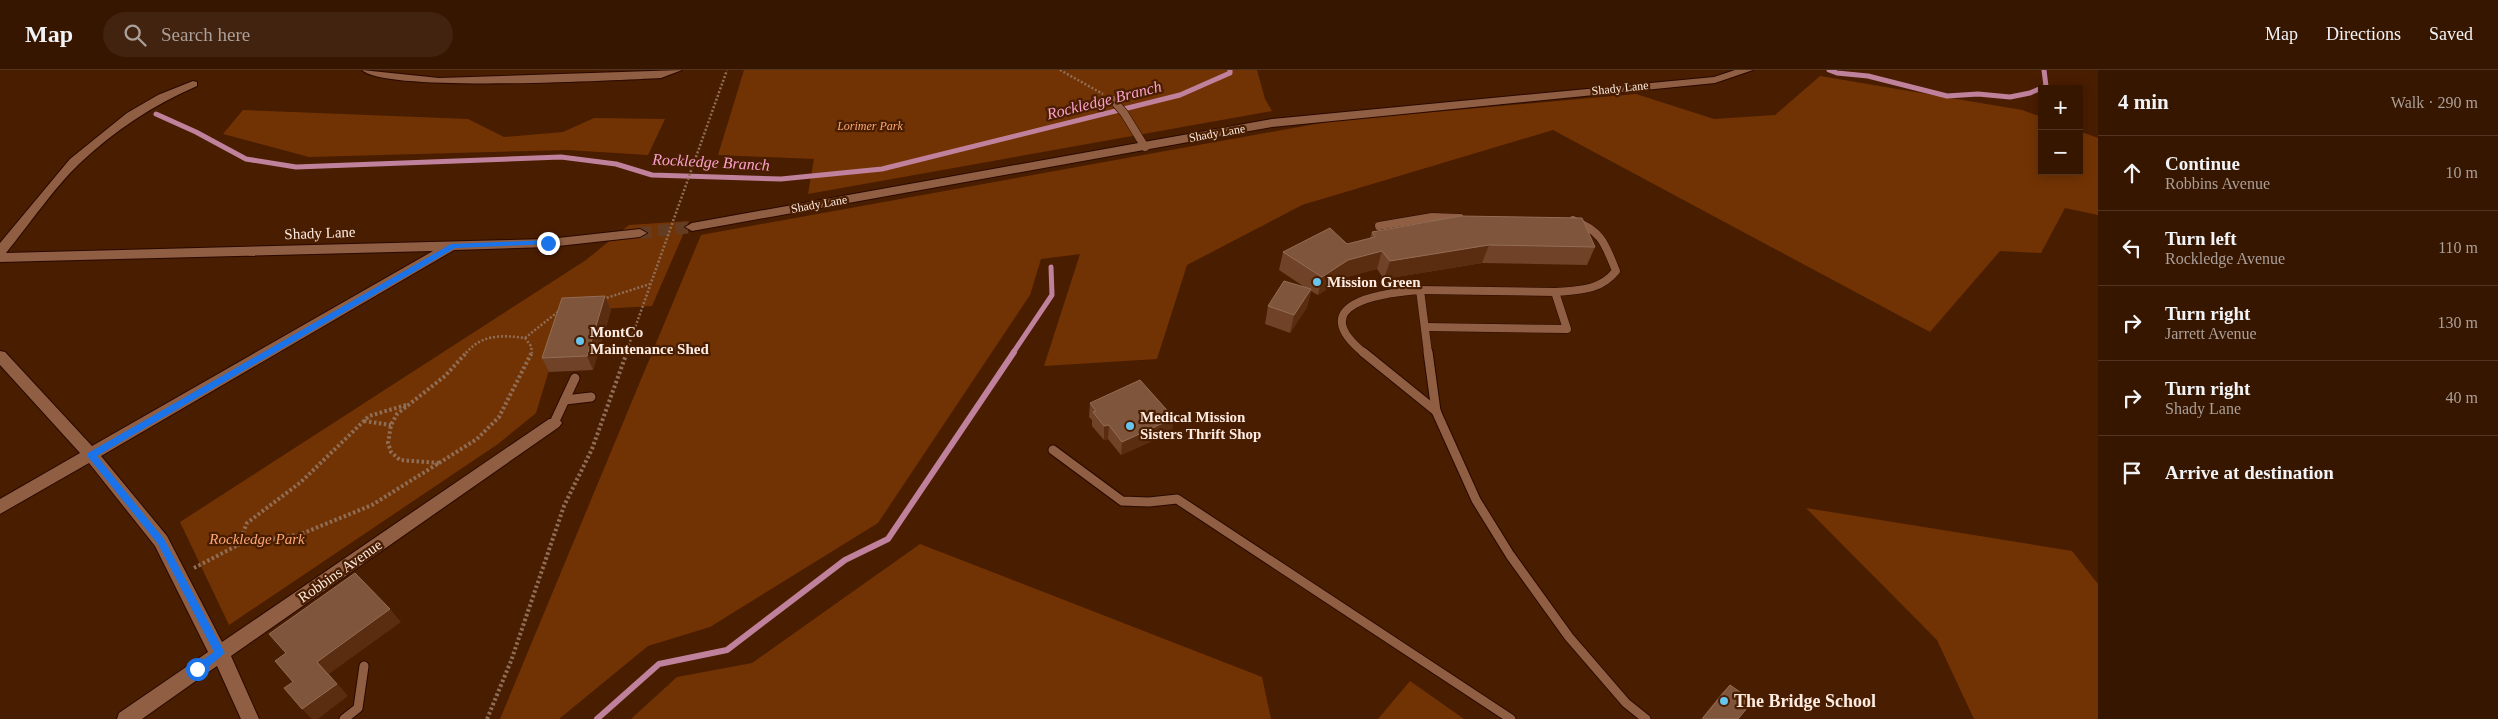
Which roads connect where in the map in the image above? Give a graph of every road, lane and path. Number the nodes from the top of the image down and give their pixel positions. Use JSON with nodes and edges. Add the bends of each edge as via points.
{"nodes":[{"id":1,"x":368,"y":70,"type":"edge"},
{"id":2,"x":676,"y":70,"type":"edge"},
{"id":3,"x":727,"y":70,"type":"edge"},
{"id":4,"x":1060,"y":70,"type":"edge"},
{"id":5,"x":1747,"y":70,"type":"edge"},
{"id":6,"x":193,"y":84,"type":"dead end"},
{"id":7,"x":1113,"y":100,"type":"joint"},
{"id":8,"x":1145,"y":147,"type":"junction"},
{"id":9,"x":1470,"y":218,"type":"edge"},
{"id":10,"x":1564,"y":220,"type":"edge"},
{"id":11,"x":1379,"y":226,"type":"dead end"},
{"id":12,"x":692,"y":227,"type":"tunnel mouth"},
{"id":13,"x":640,"y":233,"type":"tunnel mouth"},
{"id":14,"x":453,"y":245,"type":"junction"},
{"id":15,"x":0,"y":252,"type":"edge"},
{"id":16,"x":0,"y":258,"type":"edge"},
{"id":17,"x":650,"y":284,"type":"junction"},
{"id":18,"x":1420,"y":290,"type":"junction"},
{"id":19,"x":1555,"y":292,"type":"junction"},
{"id":20,"x":594,"y":301,"type":"edge"},
{"id":21,"x":562,"y":310,"type":"edge"},
{"id":22,"x":1425,"y":327,"type":"junction"},
{"id":23,"x":525,"y":338,"type":"junction"},
{"id":24,"x":0,"y":356,"type":"edge"},
{"id":25,"x":575,"y":378,"type":"dead end"},
{"id":26,"x":591,"y":397,"type":"dead end"},
{"id":27,"x":565,"y":400,"type":"junction"},
{"id":28,"x":406,"y":405,"type":"junction"},
{"id":29,"x":1436,"y":411,"type":"junction"},
{"id":30,"x":363,"y":421,"type":"junction"},
{"id":31,"x":554,"y":424,"type":"joint"},
{"id":32,"x":391,"y":426,"type":"junction"},
{"id":33,"x":1054,"y":450,"type":"dead end"},
{"id":34,"x":91,"y":455,"type":"junction"},
{"id":35,"x":439,"y":463,"type":"junction"},
{"id":36,"x":0,"y":507,"type":"edge"},
{"id":37,"x":238,"y":545,"type":"junction"},
{"id":38,"x":179,"y":576,"type":"junction"},
{"id":39,"x":220,"y":653,"type":"junction"},
{"id":40,"x":364,"y":666,"type":"dead end"},
{"id":41,"x":358,"y":714,"type":"edge"},
{"id":42,"x":126,"y":719,"type":"edge"},
{"id":43,"x":250,"y":719,"type":"edge"},
{"id":44,"x":344,"y":719,"type":"edge"},
{"id":45,"x":487,"y":719,"type":"edge"},
{"id":46,"x":1511,"y":719,"type":"edge"},
{"id":47,"x":1646,"y":719,"type":"edge"}],
"edges":[{"from":1,"to":2,"type":"street","via":[[439,81],[661,74]]},
{"from":3,"to":17,"type":"path"},
{"from":4,"to":7,"type":"path"},
{"from":5,"to":8,"type":"street","name":"Shady Lane","via":[[1715,80],[1272,123]]},
{"from":6,"to":15,"type":"street","via":[[162,97],[131,116],[74,162]]},
{"from":7,"to":8,"type":"lane"},
{"from":8,"to":12,"type":"street","name":"Shady Lane"},
{"from":9,"to":11,"type":"lane","via":[[1432,217]]},
{"from":10,"to":19,"type":"lane","via":[[1591,226],[1600,234],[1616,271],[1610,281],[1595,288]]},
{"from":13,"to":14,"type":"street","name":"Shady Lane","via":[[548,243]]},
{"from":14,"to":16,"type":"street","name":"Shady Lane"},
{"from":14,"to":34,"type":"street"},
{"from":17,"to":20,"type":"path"},
{"from":17,"to":45,"type":"path","via":[[592,449],[564,506],[511,661]]},
{"from":18,"to":19,"type":"lane"},
{"from":18,"to":22,"type":"lane"},
{"from":18,"to":29,"type":"lane","via":[[1389,293],[1349,306],[1342,316],[1341,327],[1350,341]]},
{"from":19,"to":22,"type":"lane","via":[[1567,329]]},
{"from":21,"to":23,"type":"path"},
{"from":22,"to":29,"type":"lane"},
{"from":23,"to":28,"type":"path","via":[[501,335],[484,339],[468,350],[445,376]]},
{"from":23,"to":35,"type":"path","via":[[532,346],[532,354],[499,416],[477,439]]},
{"from":24,"to":34,"type":"street"},
{"from":25,"to":27,"type":"lane"},
{"from":26,"to":27,"type":"lane"},
{"from":27,"to":31,"type":"lane"},
{"from":28,"to":30,"type":"path","via":[[369,416]]},
{"from":28,"to":32,"type":"path"},
{"from":29,"to":47,"type":"lane","via":[[1476,500],[1510,555],[1569,637],[1626,703]]},
{"from":30,"to":32,"type":"path","via":[[373,420]]},
{"from":30,"to":37,"type":"path","via":[[302,482],[247,522]]},
{"from":31,"to":39,"type":"street","name":"Robbins Avenue"},
{"from":32,"to":35,"type":"path","via":[[388,443],[391,452],[400,460]]},
{"from":33,"to":46,"type":"lane","via":[[1122,501],[1177,499]]},
{"from":34,"to":36,"type":"street"},
{"from":34,"to":38,"type":"street","via":[[161,541]]},
{"from":35,"to":37,"type":"path","via":[[372,506],[301,534]]},
{"from":37,"to":38,"type":"path"},
{"from":38,"to":39,"type":"street"},
{"from":39,"to":42,"type":"street","name":"Robbins Avenue"},
{"from":39,"to":43,"type":"street"},
{"from":40,"to":41,"type":"lane"},
{"from":41,"to":44,"type":"lane"}]}
